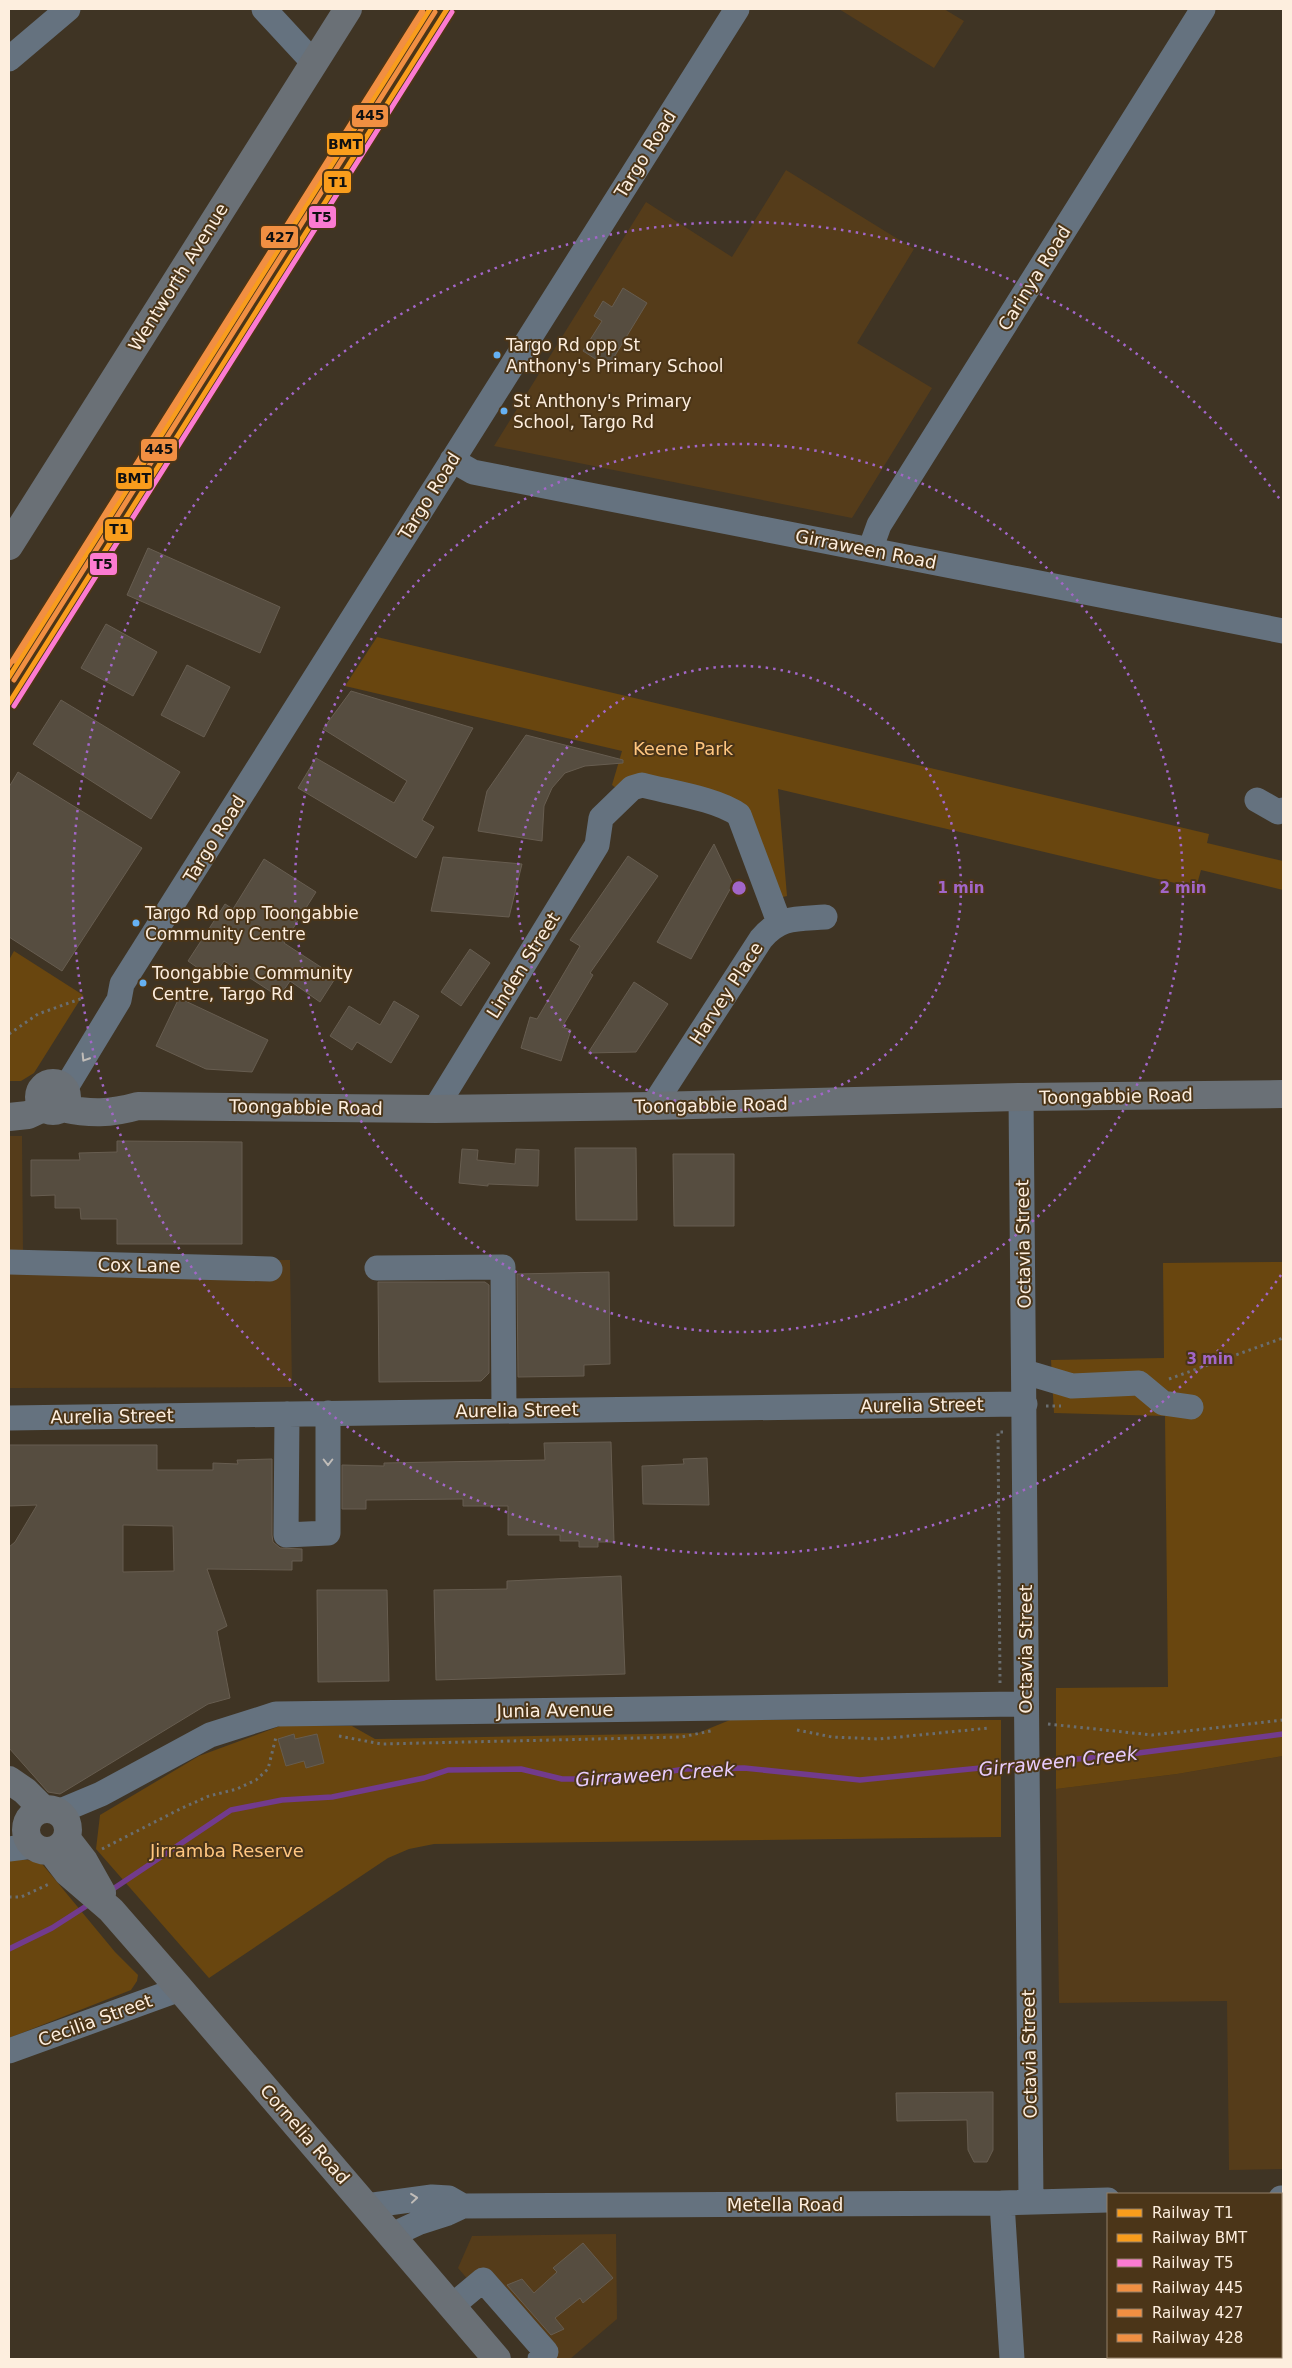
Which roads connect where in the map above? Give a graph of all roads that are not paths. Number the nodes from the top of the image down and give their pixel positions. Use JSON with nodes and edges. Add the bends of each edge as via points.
{"nodes":[{"id":1,"x":68,"y":9,"type":"edge"},
{"id":2,"x":264,"y":9,"type":"edge"},
{"id":3,"x":348,"y":9,"type":"edge"},
{"id":4,"x":737,"y":9,"type":"edge"},
{"id":5,"x":1203,"y":9,"type":"edge"},
{"id":6,"x":9,"y":59,"type":"edge"},
{"id":7,"x":314,"y":63,"type":"junction"},
{"id":8,"x":452,"y":460,"type":"junction"},
{"id":9,"x":9,"y":546,"type":"edge"},
{"id":10,"x":870,"y":550,"type":"junction"},
{"id":11,"x":1281,"y":628,"type":"edge"},
{"id":12,"x":1256,"y":800,"type":"dead end"},
{"id":13,"x":1283,"y":810,"type":"edge"},
{"id":14,"x":824,"y":917,"type":"dead end"},
{"id":15,"x":779,"y":922,"type":"junction"},
{"id":16,"x":1283,"y":1094,"type":"edge"},
{"id":17,"x":54,"y":1096,"type":"junction"},
{"id":18,"x":1020,"y":1097,"type":"junction"},
{"id":19,"x":9,"y":1099,"type":"edge"},
{"id":20,"x":653,"y":1106,"type":"junction"},
{"id":21,"x":435,"y":1109,"type":"junction"},
{"id":22,"x":9,"y":1117,"type":"edge"},
{"id":23,"x":9,"y":1262,"type":"edge"},
{"id":24,"x":377,"y":1268,"type":"dead end"},
{"id":25,"x":270,"y":1269,"type":"dead end"},
{"id":26,"x":1024,"y":1372,"type":"junction"},
{"id":27,"x":1025,"y":1404,"type":"junction"},
{"id":28,"x":1190,"y":1407,"type":"dead end"},
{"id":29,"x":504,"y":1411,"type":"junction"},
{"id":30,"x":328,"y":1413,"type":"junction"},
{"id":31,"x":287,"y":1414,"type":"junction"},
{"id":32,"x":9,"y":1418,"type":"edge"},
{"id":33,"x":1026,"y":1704,"type":"junction"},
{"id":34,"x":9,"y":1780,"type":"edge"},
{"id":35,"x":9,"y":1800,"type":"edge"},
{"id":36,"x":50,"y":1842,"type":"edge"},
{"id":37,"x":180,"y":1989,"type":"junction"},
{"id":38,"x":9,"y":2051,"type":"edge"},
{"id":39,"x":1107,"y":2200,"type":"edge"},
{"id":40,"x":1031,"y":2201,"type":"junction"},
{"id":41,"x":1002,"y":2203,"type":"junction"},
{"id":42,"x":366,"y":2206,"type":"junction"},
{"id":43,"x":463,"y":2206,"type":"junction"},
{"id":44,"x":392,"y":2236,"type":"junction"},
{"id":45,"x":452,"y":2306,"type":"junction"},
{"id":46,"x":497,"y":2359,"type":"edge"},
{"id":47,"x":540,"y":2359,"type":"edge"},
{"id":48,"x":1012,"y":2359,"type":"edge"}],
"edges":[{"from":1,"to":6,"type":"street"},
{"from":2,"to":7,"type":"street"},
{"from":3,"to":7,"type":"main road","name":"Wentworth Avenue"},
{"from":4,"to":8,"type":"street","name":"Targo Road"},
{"from":5,"to":10,"type":"street","name":"Carinya Road","via":[[879,525]]},
{"from":7,"to":9,"type":"main road","name":"Wentworth Avenue"},
{"from":8,"to":10,"type":"street","name":"Girraween Road","via":[[473,472]]},
{"from":8,"to":17,"type":"street","name":"Targo Road","via":[[122,984],[108,992]]},
{"from":10,"to":11,"type":"street","name":"Girraween Road"},
{"from":12,"to":13,"type":"street","via":[[1278,812]]},
{"from":14,"to":15,"type":"street"},
{"from":15,"to":20,"type":"street","name":"Harvey Place","via":[[761,938]]},
{"from":15,"to":21,"type":"street","name":"Linden Street","via":[[740,815],[732,809],[642,785],[632,788],[601,818],[598,845]]},
{"from":16,"to":18,"type":"main road","name":"Toongabbie Road"},
{"from":17,"to":19,"type":"main road","name":"Toongabbie Road"},
{"from":17,"to":21,"type":"main road","name":"Toongabbie Road","via":[[83,1112],[114,1113],[138,1106]]},
{"from":17,"to":22,"type":"main road","name":"Toongabbie Road","via":[[28,1115]]},
{"from":18,"to":20,"type":"main road","name":"Toongabbie Road"},
{"from":18,"to":26,"type":"street","name":"Octavia Street"},
{"from":20,"to":21,"type":"main road","name":"Toongabbie Road"},
{"from":23,"to":25,"type":"street","name":"Cox Lane"},
{"from":24,"to":29,"type":"street","via":[[503,1267]]},
{"from":26,"to":27,"type":"street","name":"Octavia Street"},
{"from":26,"to":28,"type":"street","via":[[1072,1386],[1139,1383],[1163,1404]]},
{"from":27,"to":29,"type":"street","name":"Aurelia Street"},
{"from":27,"to":33,"type":"street","name":"Octavia Street"},
{"from":29,"to":30,"type":"street","name":"Aurelia Street"},
{"from":30,"to":31,"type":"street","name":"Aurelia Street"},
{"from":30,"to":31,"type":"street","one_way":true,"via":[[328,1533],[286,1535]]},
{"from":31,"to":32,"type":"street","name":"Aurelia Street"},
{"from":33,"to":36,"type":"street","name":"Junia Avenue","via":[[276,1714],[210,1735],[101,1794]]},
{"from":33,"to":40,"type":"street","name":"Octavia Street"},
{"from":34,"to":36,"type":"main road","name":"Cornelia Road","via":[[25,1791]]},
{"from":35,"to":36,"type":"main road","name":"Cornelia Road"},
{"from":36,"to":37,"type":"main road","name":"Cornelia Road"},
{"from":37,"to":38,"type":"street","name":"Cecilia Street"},
{"from":37,"to":42,"type":"main road","name":"Cornelia Road"},
{"from":39,"to":40,"type":"street","name":"Metella Road"},
{"from":40,"to":41,"type":"street","name":"Metella Road"},
{"from":41,"to":43,"type":"street","name":"Metella Road"},
{"from":41,"to":48,"type":"street"},
{"from":42,"to":43,"type":"street","name":"Metella Road","one_way":true,"via":[[432,2197],[449,2198]]},
{"from":42,"to":44,"type":"main road","name":"Cornelia Road"},
{"from":43,"to":44,"type":"street","name":"Metella Road"},
{"from":44,"to":45,"type":"main road","name":"Cornelia Road"},
{"from":45,"to":46,"type":"main road","name":"Cornelia Road"},
{"from":45,"to":47,"type":"street","via":[[483,2280],[546,2352]]}]}
